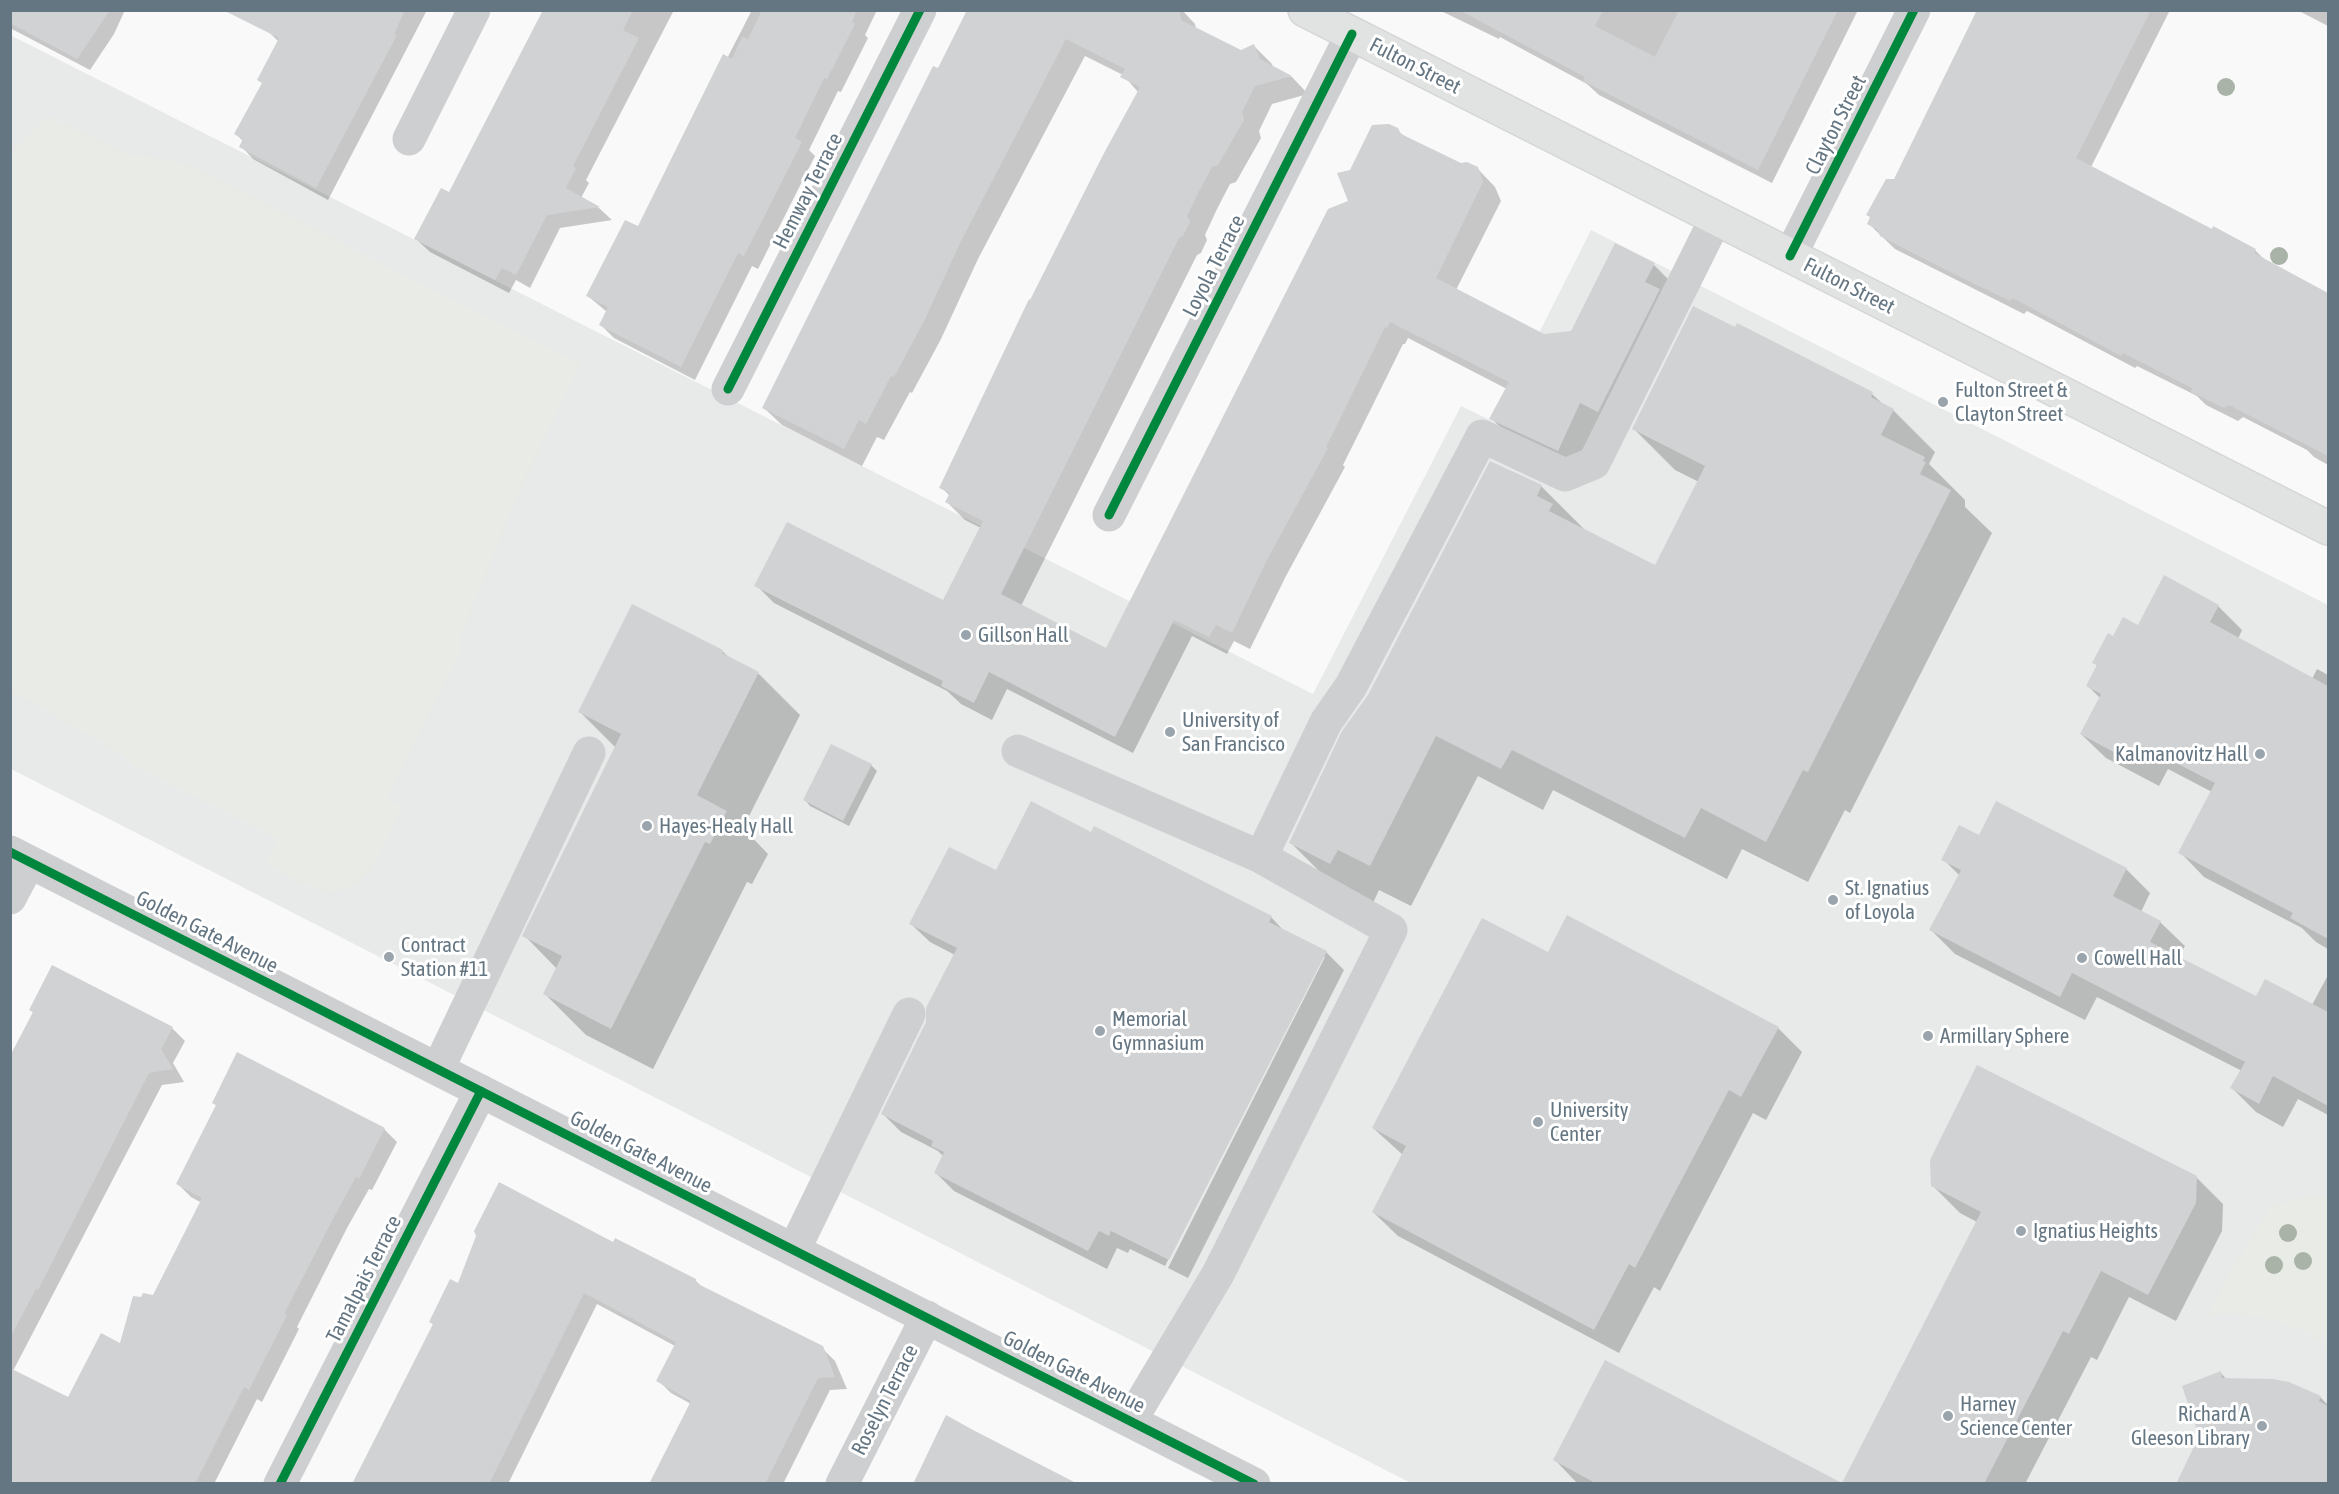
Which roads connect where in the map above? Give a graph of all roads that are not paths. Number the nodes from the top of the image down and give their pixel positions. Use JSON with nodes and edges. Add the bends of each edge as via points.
{"nodes":[{"id":1,"x":474,"y":10,"type":"edge"},
{"id":2,"x":920,"y":10,"type":"edge"},
{"id":3,"x":1305,"y":10,"type":"edge"},
{"id":4,"x":1914,"y":10,"type":"edge"},
{"id":5,"x":1352,"y":34,"type":"junction"},
{"id":6,"x":409,"y":139,"type":"dead end"},
{"id":7,"x":1716,"y":218,"type":"junction"},
{"id":8,"x":1790,"y":256,"type":"junction"},
{"id":9,"x":728,"y":388,"type":"dead end"},
{"id":10,"x":1109,"y":515,"type":"dead end"},
{"id":11,"x":2328,"y":528,"type":"edge"},
{"id":12,"x":1017,"y":751,"type":"dead end"},
{"id":13,"x":589,"y":753,"type":"dead end"},
{"id":14,"x":20,"y":857,"type":"edge"},
{"id":15,"x":1261,"y":857,"type":"junction"},
{"id":16,"x":10,"y":898,"type":"edge"},
{"id":17,"x":909,"y":1014,"type":"dead end"},
{"id":18,"x":438,"y":1069,"type":"junction"},
{"id":19,"x":481,"y":1091,"type":"junction"},
{"id":20,"x":794,"y":1250,"type":"junction"},
{"id":21,"x":927,"y":1317,"type":"junction"},
{"id":22,"x":1131,"y":1420,"type":"junction"},
{"id":23,"x":280,"y":1484,"type":"edge"},
{"id":24,"x":843,"y":1484,"type":"edge"},
{"id":25,"x":1254,"y":1484,"type":"edge"}],
"edges":[{"from":1,"to":6,"type":"street"},
{"from":2,"to":9,"type":"street","name":"Hemway Terrace"},
{"from":3,"to":5,"type":"main road","name":"Fulton Street"},
{"from":4,"to":8,"type":"street","name":"Clayton Street"},
{"from":5,"to":7,"type":"main road","name":"Fulton Street"},
{"from":5,"to":10,"type":"street","name":"Loyola Terrace"},
{"from":7,"to":8,"type":"main road","name":"Fulton Street"},
{"from":7,"to":15,"type":"street","via":[[1594,463],[1565,476],[1482,436],[1351,686],[1326,722]]},
{"from":8,"to":11,"type":"main road","name":"Fulton Street"},
{"from":12,"to":15,"type":"street"},
{"from":13,"to":18,"type":"street"},
{"from":14,"to":16,"type":"street"},
{"from":14,"to":18,"type":"street","name":"Golden Gate Avenue"},
{"from":15,"to":22,"type":"street","via":[[1391,930],[1218,1274]]},
{"from":17,"to":20,"type":"street"},
{"from":18,"to":19,"type":"street","name":"Golden Gate Avenue"},
{"from":19,"to":20,"type":"street","name":"Golden Gate Avenue"},
{"from":19,"to":23,"type":"street","name":"Tamalpais Terrace"},
{"from":20,"to":21,"type":"street","name":"Golden Gate Avenue"},
{"from":21,"to":22,"type":"street","name":"Golden Gate Avenue"},
{"from":21,"to":24,"type":"street","name":"Roselyn Terrace"},
{"from":22,"to":25,"type":"street","name":"Golden Gate Avenue"}]}
